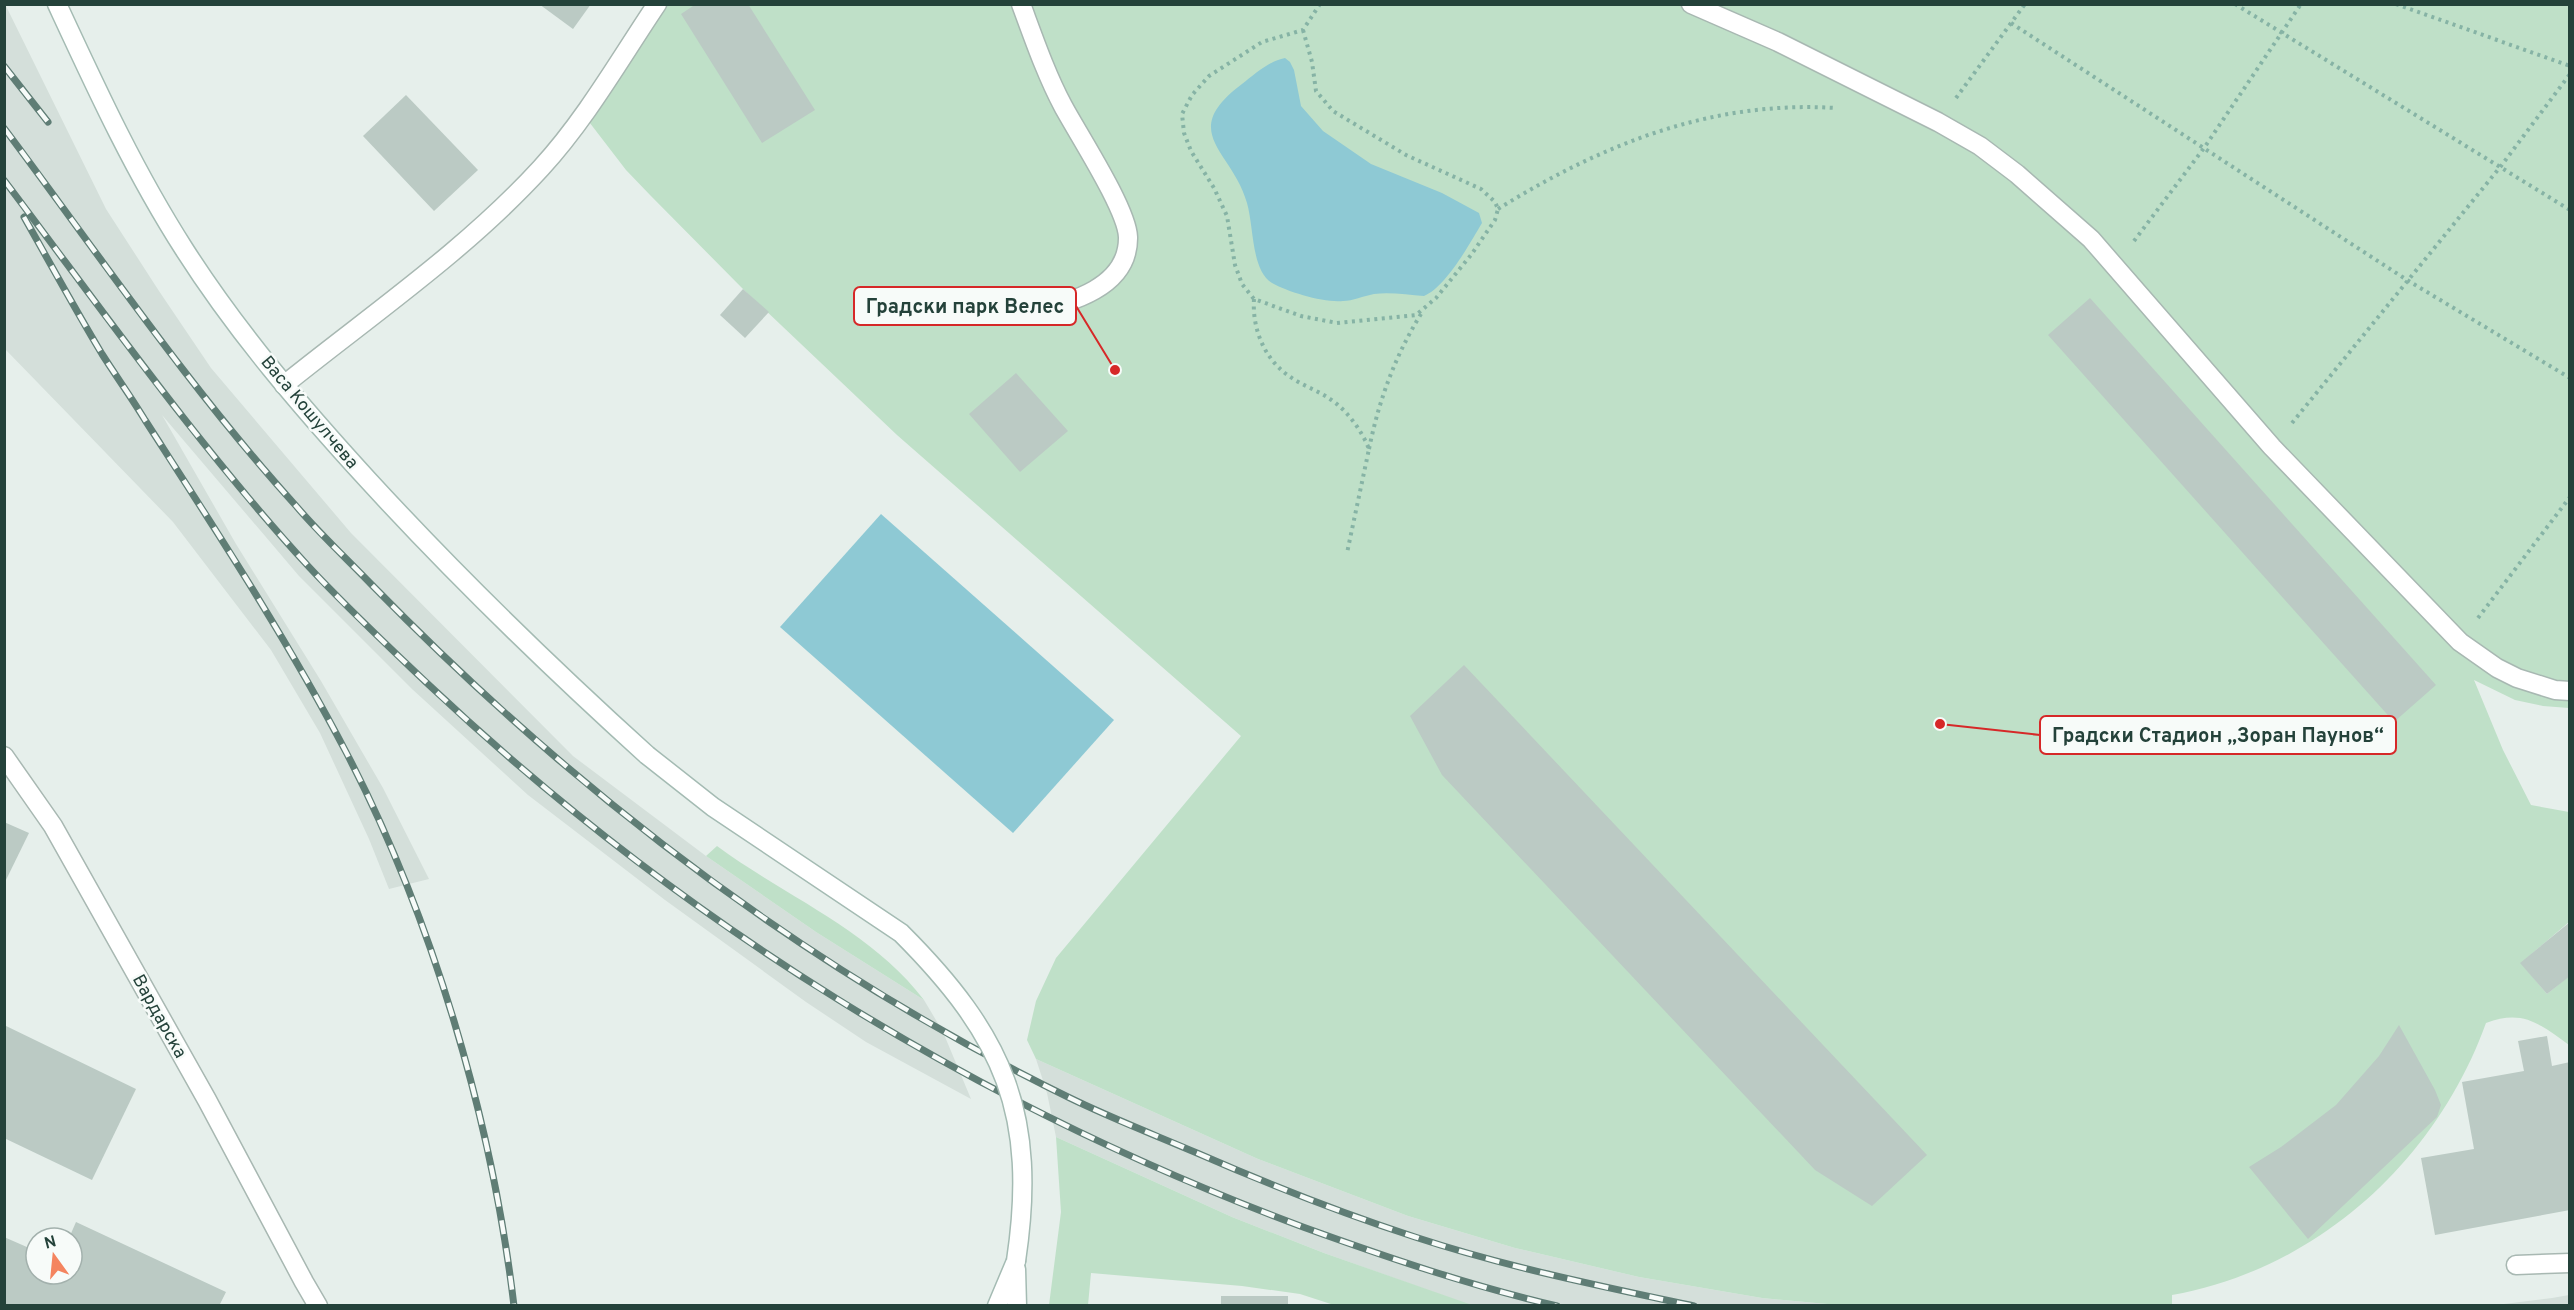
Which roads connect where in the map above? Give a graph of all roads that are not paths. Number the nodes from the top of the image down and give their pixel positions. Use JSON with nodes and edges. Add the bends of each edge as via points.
{"nodes":[{"id":1,"x":57,"y":4,"type":"edge"},
{"id":2,"x":657,"y":4,"type":"edge"},
{"id":3,"x":1021,"y":4,"type":"edge"},
{"id":4,"x":1691,"y":4,"type":"edge"},
{"id":5,"x":1031,"y":310,"type":"dead end"},
{"id":6,"x":284,"y":385,"type":"junction"},
{"id":7,"x":2570,"y":692,"type":"edge"},
{"id":8,"x":4,"y":756,"type":"edge"},
{"id":9,"x":1016,"y":1261,"type":"junction"},
{"id":10,"x":2570,"y":1263,"type":"edge"},
{"id":11,"x":2516,"y":1266,"type":"dead end"},
{"id":12,"x":304,"y":1282,"type":"junction"},
{"id":13,"x":299,"y":1305,"type":"edge"},
{"id":14,"x":318,"y":1305,"type":"edge"},
{"id":15,"x":997,"y":1305,"type":"edge"},
{"id":16,"x":1009,"y":1305,"type":"edge"},
{"id":17,"x":1017,"y":1305,"type":"edge"}],
"edges":[{"from":1,"to":6,"type":"main road","name":"Васа Кошулчева","via":[[151,197],[226,310]]},
{"from":2,"to":6,"type":"main road","via":[[583,114],[518,192],[455,249]]},
{"from":3,"to":5,"type":"main road","via":[[1062,104],[1121,213],[1128,235],[1118,267],[1102,287],[1069,303]]},
{"from":4,"to":7,"type":"main road","via":[[1778,42],[1938,122],[1980,146],[2017,174],[2116,266],[2272,447],[2460,642],[2517,678]]},
{"from":6,"to":9,"type":"main road","name":"Васа Кошулчева","bridge":true,"via":[[410,525],[518,635],[648,756],[713,807],[901,933],[945,980],[972,1015],[1001,1067],[1019,1129],[1024,1174]]},
{"from":8,"to":12,"type":"main road","name":"Вардарска","via":[[53,826]]},
{"from":9,"to":15,"type":"main road"},
{"from":9,"to":16,"type":"main road"},
{"from":9,"to":17,"type":"main road"},
{"from":10,"to":11,"type":"main road"},
{"from":12,"to":13,"type":"main road"},
{"from":12,"to":14,"type":"main road","name":"Вардарска"}]}
